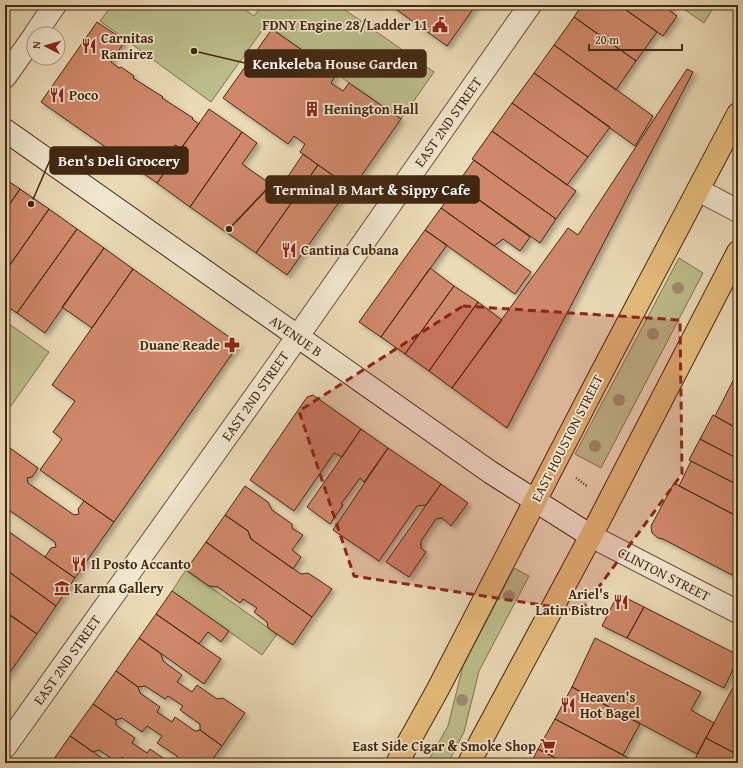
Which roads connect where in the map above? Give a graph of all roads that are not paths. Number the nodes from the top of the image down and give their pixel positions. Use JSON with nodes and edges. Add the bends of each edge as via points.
{"nodes":[{"id":1,"x":55,"y":5,"type":"edge"},
{"id":2,"x":530,"y":5,"type":"edge"},
{"id":3,"x":41,"y":26,"type":"edge"},
{"id":4,"x":26,"y":48,"type":"edge"},
{"id":5,"x":5,"y":77,"type":"edge"},
{"id":6,"x":738,"y":114,"type":"edge"},
{"id":7,"x":5,"y":130,"type":"edge"},
{"id":8,"x":698,"y":190,"type":"junction"},
{"id":9,"x":738,"y":211,"type":"edge"},
{"id":10,"x":738,"y":252,"type":"edge"},
{"id":11,"x":297,"y":336,"type":"junction"},
{"id":12,"x":535,"y":502,"type":"junction"},
{"id":13,"x":590,"y":536,"type":"junction"},
{"id":14,"x":738,"y":612,"type":"edge"},
{"id":15,"x":5,"y":747,"type":"edge"},
{"id":16,"x":397,"y":763,"type":"edge"},
{"id":17,"x":469,"y":763,"type":"edge"}],
"edges":[{"from":1,"to":3,"type":"street"},
{"from":2,"to":11,"type":"street","name":"EAST 2ND STREET"},
{"from":4,"to":5,"type":"street"},
{"from":6,"to":8,"type":"main road","name":"EAST HOUSTON STREET"},
{"from":7,"to":11,"type":"street","name":"AVENUE B"},
{"from":8,"to":9,"type":"street"},
{"from":8,"to":12,"type":"main road","name":"EAST HOUSTON STREET"},
{"from":10,"to":13,"type":"main road"},
{"from":11,"to":12,"type":"street","name":"AVENUE B"},
{"from":11,"to":15,"type":"street","name":"EAST 2ND STREET"},
{"from":12,"to":13,"type":"street","name":"AVENUE B"},
{"from":12,"to":16,"type":"main road","name":"EAST HOUSTON STREET"},
{"from":13,"to":14,"type":"street","name":"CLINTON STREET"},
{"from":13,"to":17,"type":"main road"}]}
